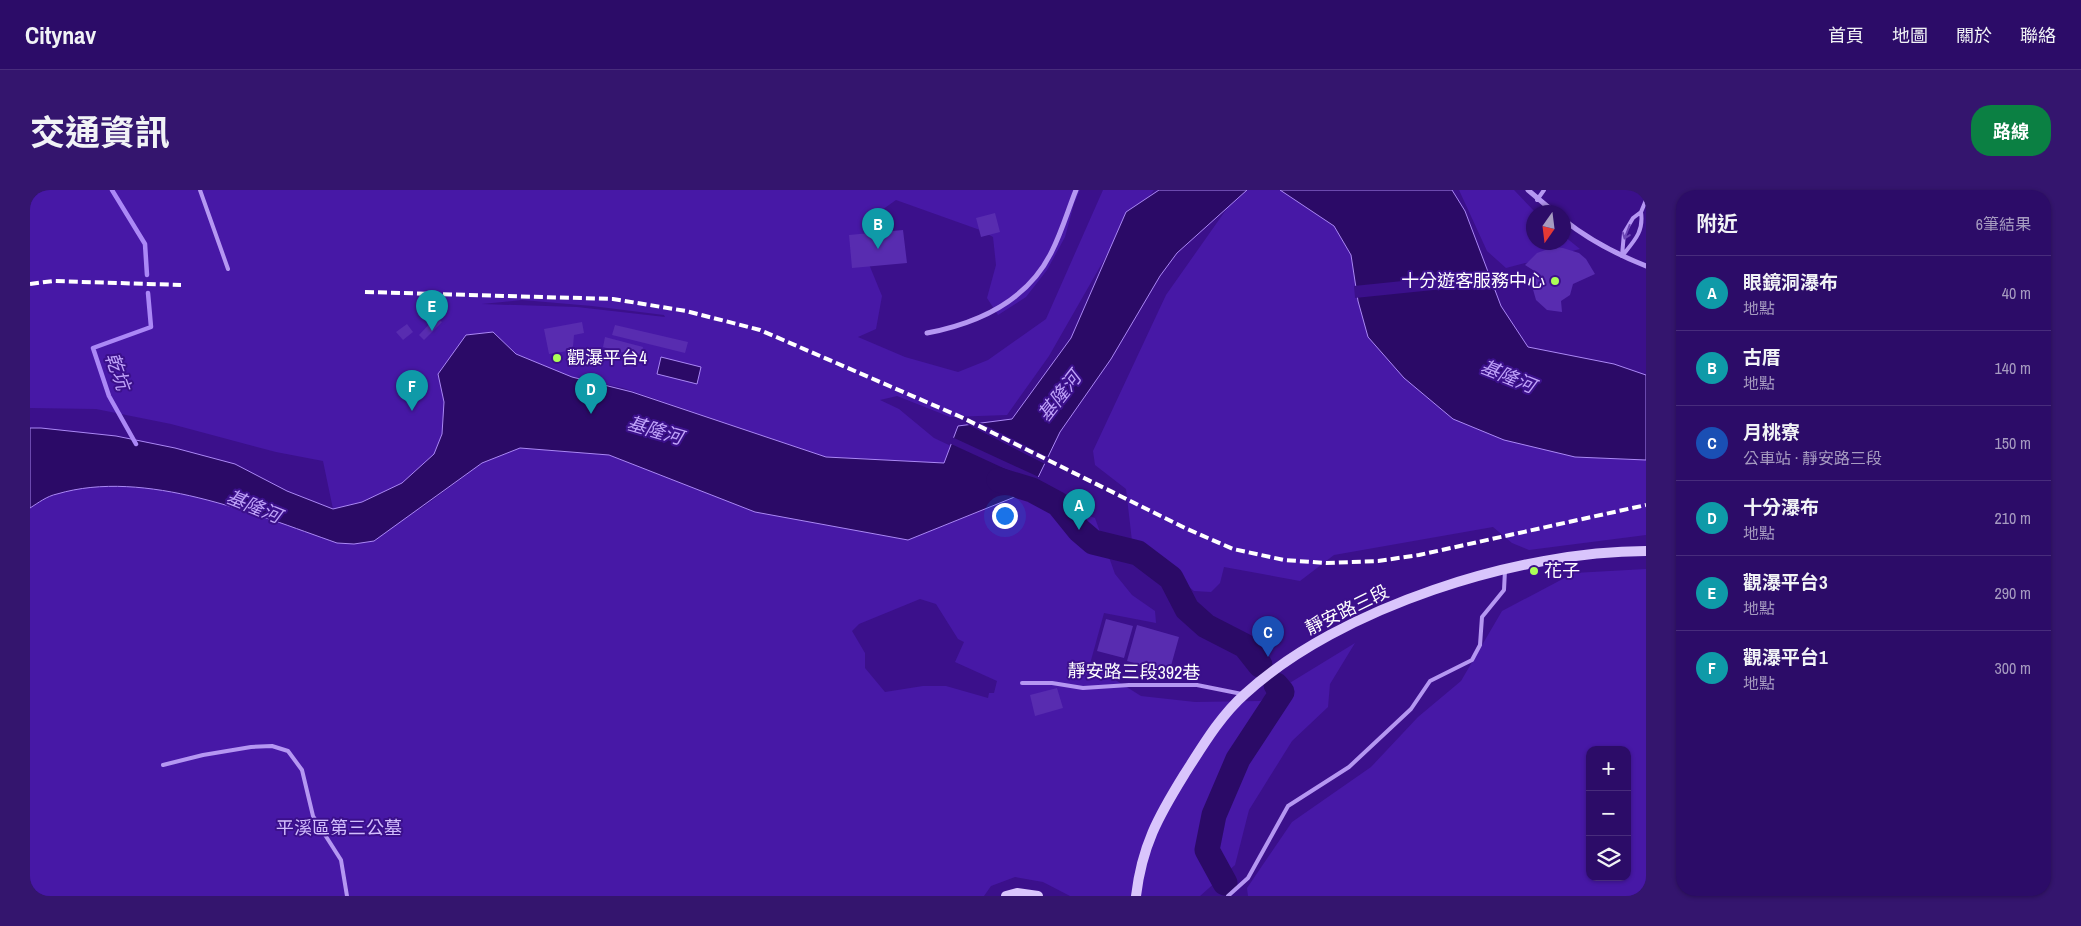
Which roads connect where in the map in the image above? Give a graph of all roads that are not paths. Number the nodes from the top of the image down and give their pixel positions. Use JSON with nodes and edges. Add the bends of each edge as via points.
{"nodes":[{"id":1,"x":200,"y":190,"type":"edge"},
{"id":2,"x":1076,"y":190,"type":"edge"},
{"id":3,"x":1528,"y":190,"type":"edge"},
{"id":4,"x":1544,"y":190,"type":"edge"},
{"id":5,"x":1537,"y":200,"type":"junction"},
{"id":6,"x":1646,"y":200,"type":"edge"},
{"id":7,"x":1544,"y":205,"type":"edge"},
{"id":8,"x":1641,"y":212,"type":"junction"},
{"id":9,"x":1571,"y":225,"type":"edge"},
{"id":10,"x":1622,"y":256,"type":"junction"},
{"id":11,"x":1646,"y":266,"type":"edge"},
{"id":12,"x":228,"y":269,"type":"dead end"},
{"id":13,"x":927,"y":333,"type":"dead end"},
{"id":14,"x":1646,"y":551,"type":"edge"},
{"id":15,"x":1505,"y":570,"type":"junction"},
{"id":16,"x":1022,"y":683,"type":"dead end"},
{"id":17,"x":1244,"y":695,"type":"junction"},
{"id":18,"x":163,"y":765,"type":"dead end"},
{"id":19,"x":347,"y":896,"type":"edge"},
{"id":20,"x":1006,"y":896,"type":"edge"},
{"id":21,"x":1038,"y":896,"type":"edge"},
{"id":22,"x":1136,"y":896,"type":"edge"},
{"id":23,"x":1228,"y":896,"type":"edge"}],
"edges":[{"from":1,"to":12,"type":"lane"},
{"from":2,"to":13,"type":"street","via":[[1052,251],[1039,273],[1019,295],[981,317]]},
{"from":3,"to":5,"type":"street"},
{"from":4,"to":5,"type":"lane"},
{"from":5,"to":7,"type":"street"},
{"from":6,"to":8,"type":"lane"},
{"from":8,"to":10,"type":"lane","via":[[1643,223]]},
{"from":8,"to":10,"type":"lane","one_way":true,"via":[[1632,218],[1624,233]]},
{"from":9,"to":10,"type":"street"},
{"from":10,"to":11,"type":"street"},
{"from":14,"to":15,"type":"main road","name":"靜安路三段","via":[[1559,559]]},
{"from":15,"to":17,"type":"main road","name":"靜安路三段","via":[[1443,586],[1388,607],[1288,659]]},
{"from":15,"to":23,"type":"lane","via":[[1504,590],[1482,617],[1480,645],[1472,660],[1430,680],[1411,709],[1349,767],[1288,806],[1248,878]]},
{"from":16,"to":17,"type":"lane","name":"靜安路三段392巷","via":[[1052,682],[1082,688],[1129,684],[1197,685]]},
{"from":17,"to":22,"type":"main road","name":"靜安路三段","via":[[1209,736],[1150,834],[1141,861]]},
{"from":18,"to":19,"type":"lane","via":[[203,754],[251,747],[272,746],[288,751],[302,770],[314,816],[341,860]]},
{"from":20,"to":21,"type":"main road","via":[[1017,893]]}]}
